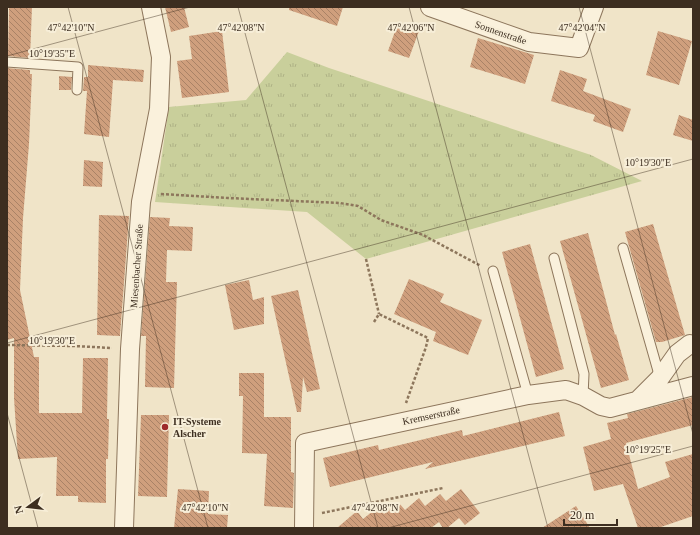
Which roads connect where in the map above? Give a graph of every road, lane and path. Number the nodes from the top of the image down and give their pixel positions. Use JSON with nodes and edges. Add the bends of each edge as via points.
{"nodes":[{"id":1,"x":151,"y":7,"type":"edge"},
{"id":2,"x":430,"y":7,"type":"edge"},
{"id":3,"x":594,"y":7,"type":"edge"},
{"id":4,"x":7,"y":62,"type":"edge"},
{"id":5,"x":77,"y":90,"type":"dead end"},
{"id":6,"x":143,"y":192,"type":"junction"},
{"id":7,"x":623,"y":248,"type":"dead end"},
{"id":8,"x":554,"y":258,"type":"dead end"},
{"id":9,"x":366,"y":259,"type":"dead end"},
{"id":10,"x":493,"y":271,"type":"joint"},
{"id":11,"x":379,"y":314,"type":"junction"},
{"id":12,"x":374,"y":322,"type":"dead end"},
{"id":13,"x":7,"y":345,"type":"edge"},
{"id":14,"x":693,"y":345,"type":"edge"},
{"id":15,"x":130,"y":349,"type":"junction"},
{"id":16,"x":660,"y":378,"type":"junction"},
{"id":17,"x":693,"y":386,"type":"edge"},
{"id":18,"x":528,"y":395,"type":"junction"},
{"id":19,"x":583,"y":396,"type":"junction"},
{"id":20,"x":638,"y":400,"type":"junction"},
{"id":21,"x":399,"y":422,"type":"junction"},
{"id":22,"x":443,"y":488,"type":"dead end"},
{"id":23,"x":304,"y":523,"type":"edge"},
{"id":24,"x":124,"y":528,"type":"edge"}],
"edges":[{"from":1,"to":6,"type":"street","name":"Miesenbacher Straße","via":[[161,57],[159,109]]},
{"from":2,"to":3,"type":"street","name":"Sonnenstraße","via":[[530,42],[579,48]]},
{"from":4,"to":5,"type":"lane","via":[[78,67]]},
{"from":6,"to":10,"type":"path","via":[[358,206],[381,220],[423,236]]},
{"from":6,"to":15,"type":"street","name":"Miesenbacher Straße"},
{"from":7,"to":16,"type":"lane"},
{"from":8,"to":19,"type":"lane","via":[[584,374]]},
{"from":9,"to":11,"type":"path"},
{"from":10,"to":18,"type":"lane"},
{"from":11,"to":12,"type":"path"},
{"from":11,"to":21,"type":"path","via":[[428,338]]},
{"from":13,"to":15,"type":"path"},
{"from":14,"to":16,"type":"street","name":"Kremserstraße","via":[[690,344],[677,354]]},
{"from":15,"to":24,"type":"street","name":"Miesenbacher Straße"},
{"from":16,"to":20,"type":"street","name":"Kremserstraße"},
{"from":17,"to":20,"type":"street","name":"Kremserstraße"},
{"from":18,"to":19,"type":"street","name":"Kremserstraße","via":[[566,390]]},
{"from":18,"to":21,"type":"street","name":"Kremserstraße"},
{"from":19,"to":20,"type":"street","name":"Kremserstraße","via":[[610,408]]},
{"from":21,"to":23,"type":"street","name":"Kremserstraße","via":[[306,443]]},
{"from":22,"to":23,"type":"path"}]}
